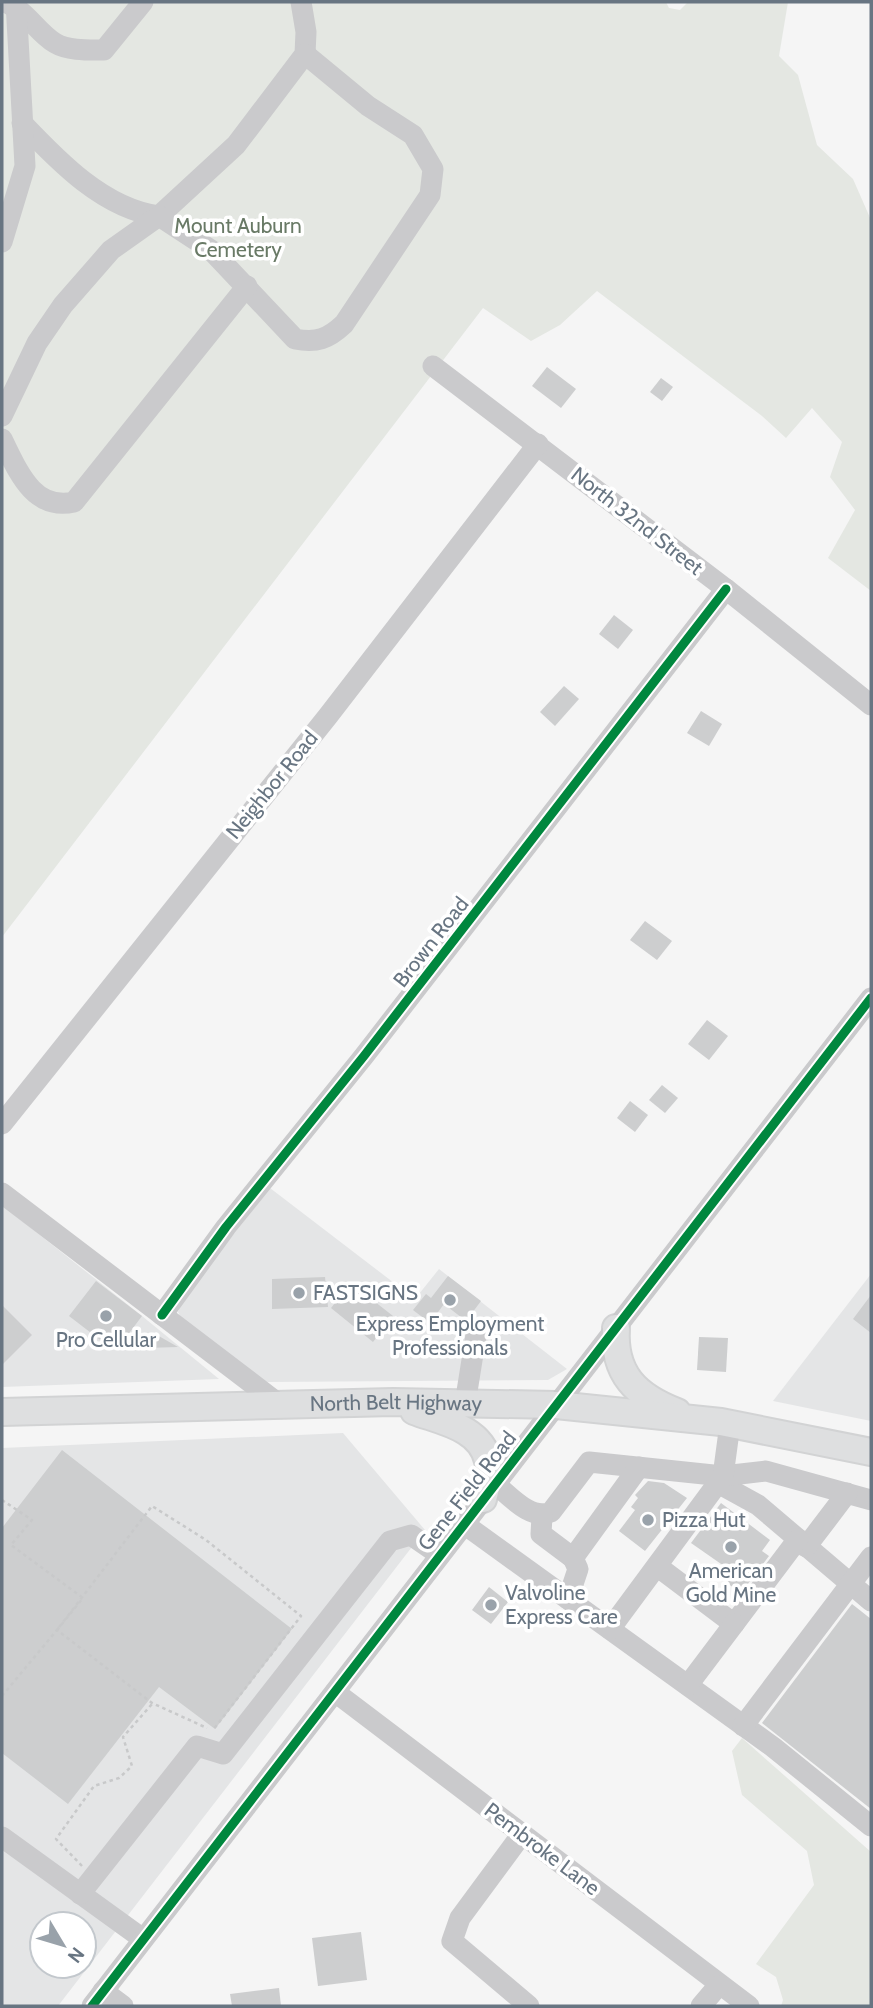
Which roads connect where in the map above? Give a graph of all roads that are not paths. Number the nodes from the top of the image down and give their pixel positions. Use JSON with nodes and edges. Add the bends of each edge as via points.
{"nodes":[{"id":1,"x":143,"y":2,"type":"edge"},
{"id":2,"x":301,"y":2,"type":"edge"},
{"id":3,"x":12,"y":4,"type":"edge"},
{"id":4,"x":304,"y":54,"type":"junction"},
{"id":5,"x":10,"y":61,"type":"edge"},
{"id":6,"x":22,"y":123,"type":"junction"},
{"id":7,"x":7,"y":209,"type":"edge"},
{"id":8,"x":159,"y":216,"type":"junction"},
{"id":9,"x":2,"y":242,"type":"edge"},
{"id":10,"x":247,"y":286,"type":"junction"},
{"id":11,"x":433,"y":366,"type":"dead end"},
{"id":12,"x":2,"y":416,"type":"edge"},
{"id":13,"x":2,"y":439,"type":"edge"},
{"id":14,"x":538,"y":444,"type":"junction"},
{"id":15,"x":726,"y":589,"type":"junction"},
{"id":16,"x":871,"y":705,"type":"edge"},
{"id":17,"x":871,"y":998,"type":"edge"},
{"id":18,"x":2,"y":1124,"type":"edge"},
{"id":19,"x":2,"y":1193,"type":"edge"},
{"id":20,"x":162,"y":1315,"type":"junction"},
{"id":21,"x":616,"y":1328,"type":"junction"},
{"id":22,"x":476,"y":1335,"type":"dead end"},
{"id":23,"x":393,"y":1402,"type":"junction"},
{"id":24,"x":279,"y":1404,"type":"junction"},
{"id":25,"x":465,"y":1404,"type":"junction"},
{"id":26,"x":556,"y":1405,"type":"junction"},
{"id":27,"x":2,"y":1412,"type":"edge"},
{"id":28,"x":695,"y":1420,"type":"junction"},
{"id":29,"x":730,"y":1424,"type":"junction"},
{"id":30,"x":871,"y":1452,"type":"edge"},
{"id":31,"x":639,"y":1467,"type":"junction"},
{"id":32,"x":720,"y":1479,"type":"junction"},
{"id":33,"x":489,"y":1492,"type":"junction"},
{"id":34,"x":847,"y":1493,"type":"junction"},
{"id":35,"x":871,"y":1500,"type":"edge"},
{"id":36,"x":542,"y":1516,"type":"junction"},
{"id":37,"x":464,"y":1524,"type":"junction"},
{"id":38,"x":802,"y":1543,"type":"junction"},
{"id":39,"x":440,"y":1555,"type":"junction"},
{"id":40,"x":871,"y":1557,"type":"edge"},
{"id":41,"x":573,"y":1558,"type":"junction"},
{"id":42,"x":657,"y":1566,"type":"junction"},
{"id":43,"x":852,"y":1584,"type":"junction"},
{"id":44,"x":568,"y":1599,"type":"junction"},
{"id":45,"x":871,"y":1601,"type":"edge"},
{"id":46,"x":734,"y":1624,"type":"junction"},
{"id":47,"x":610,"y":1629,"type":"junction"},
{"id":48,"x":688,"y":1685,"type":"junction"},
{"id":49,"x":334,"y":1692,"type":"junction"},
{"id":50,"x":743,"y":1726,"type":"junction"},
{"id":51,"x":871,"y":1826,"type":"edge"},
{"id":52,"x":522,"y":1834,"type":"junction"},
{"id":53,"x":2,"y":1838,"type":"edge"},
{"id":54,"x":80,"y":1894,"type":"junction"},
{"id":55,"x":143,"y":1939,"type":"junction"},
{"id":56,"x":718,"y":1986,"type":"junction"},
{"id":57,"x":98,"y":1998,"type":"edge"},
{"id":58,"x":123,"y":2006,"type":"edge"},
{"id":59,"x":529,"y":2006,"type":"edge"},
{"id":60,"x":701,"y":2006,"type":"edge"},
{"id":61,"x":749,"y":2006,"type":"edge"}],
"edges":[{"from":1,"to":3,"type":"street","via":[[104,50],[55,43]]},
{"from":2,"to":4,"type":"street"},
{"from":3,"to":5,"type":"street"},
{"from":4,"to":8,"type":"street","via":[[236,145]]},
{"from":4,"to":10,"type":"street","via":[[368,106],[413,135],[433,169],[430,195],[358,306],[331,336],[314,342],[295,339]]},
{"from":5,"to":6,"type":"street"},
{"from":6,"to":7,"type":"street","via":[[25,166]]},
{"from":6,"to":8,"type":"street","via":[[60,163],[104,193],[142,214]]},
{"from":7,"to":9,"type":"street"},
{"from":8,"to":10,"type":"street","via":[[211,250]]},
{"from":8,"to":12,"type":"street","via":[[111,250],[63,305],[37,343]]},
{"from":10,"to":13,"type":"street","via":[[74,502],[59,505],[37,497]]},
{"from":11,"to":14,"type":"street","name":"North 32nd Street"},
{"from":14,"to":15,"type":"street","name":"North 32nd Street"},
{"from":14,"to":18,"type":"street","name":"Neighbor Road"},
{"from":15,"to":16,"type":"street","name":"North 32nd Street"},
{"from":15,"to":20,"type":"street","name":"Brown Road"},
{"from":17,"to":21,"type":"street","name":"Gene Field Road"},
{"from":19,"to":20,"type":"street"},
{"from":20,"to":24,"type":"street"},
{"from":21,"to":26,"type":"street","name":"Gene Field Road"},
{"from":21,"to":28,"type":"main road","via":[[614,1348],[626,1378],[655,1403]]},
{"from":22,"to":25,"type":"street"},
{"from":23,"to":24,"type":"main road","name":"North Belt Highway"},
{"from":23,"to":25,"type":"main road","name":"North Belt Highway"},
{"from":23,"to":33,"type":"main road","via":[[449,1422],[480,1444],[488,1461]]},
{"from":24,"to":27,"type":"main road","name":"North Belt Highway"},
{"from":25,"to":26,"type":"main road","name":"North Belt Highway"},
{"from":26,"to":28,"type":"main road","name":"North Belt Highway"},
{"from":26,"to":33,"type":"street","name":"Gene Field Road"},
{"from":28,"to":29,"type":"main road","name":"North Belt Highway"},
{"from":29,"to":30,"type":"main road","name":"North Belt Highway"},
{"from":29,"to":32,"type":"street"},
{"from":31,"to":32,"type":"street"},
{"from":31,"to":36,"type":"street","via":[[589,1462],[551,1512]]},
{"from":31,"to":41,"type":"street"},
{"from":32,"to":34,"type":"street","via":[[766,1471]]},
{"from":32,"to":38,"type":"street"},
{"from":32,"to":42,"type":"street"},
{"from":33,"to":36,"type":"street"},
{"from":33,"to":37,"type":"street","name":"Gene Field Road"},
{"from":34,"to":35,"type":"street"},
{"from":34,"to":38,"type":"street"},
{"from":36,"to":41,"type":"street","via":[[541,1534]]},
{"from":37,"to":39,"type":"street","name":"Gene Field Road"},
{"from":37,"to":44,"type":"street"},
{"from":38,"to":43,"type":"street"},
{"from":38,"to":46,"type":"street"},
{"from":39,"to":49,"type":"street","name":"Gene Field Road"},
{"from":39,"to":54,"type":"street","via":[[411,1535],[390,1541],[223,1754],[197,1746]]},
{"from":40,"to":43,"type":"street"},
{"from":41,"to":44,"type":"street","via":[[578,1569]]},
{"from":42,"to":46,"type":"street"},
{"from":42,"to":47,"type":"street"},
{"from":43,"to":45,"type":"street"},
{"from":43,"to":50,"type":"street"},
{"from":44,"to":47,"type":"street"},
{"from":46,"to":48,"type":"street"},
{"from":47,"to":48,"type":"street"},
{"from":48,"to":50,"type":"street"},
{"from":49,"to":52,"type":"street","name":"Pembroke Lane"},
{"from":49,"to":55,"type":"street","name":"Gene Field Road"},
{"from":50,"to":51,"type":"street"},
{"from":52,"to":56,"type":"street","name":"Pembroke Lane"},
{"from":52,"to":59,"type":"street","via":[[460,1918],[452,1941]]},
{"from":53,"to":54,"type":"street"},
{"from":54,"to":55,"type":"street"},
{"from":55,"to":57,"type":"street","name":"Gene Field Road"},
{"from":56,"to":60,"type":"street"},
{"from":56,"to":61,"type":"street","name":"Pembroke Lane"},
{"from":57,"to":58,"type":"street"}]}
